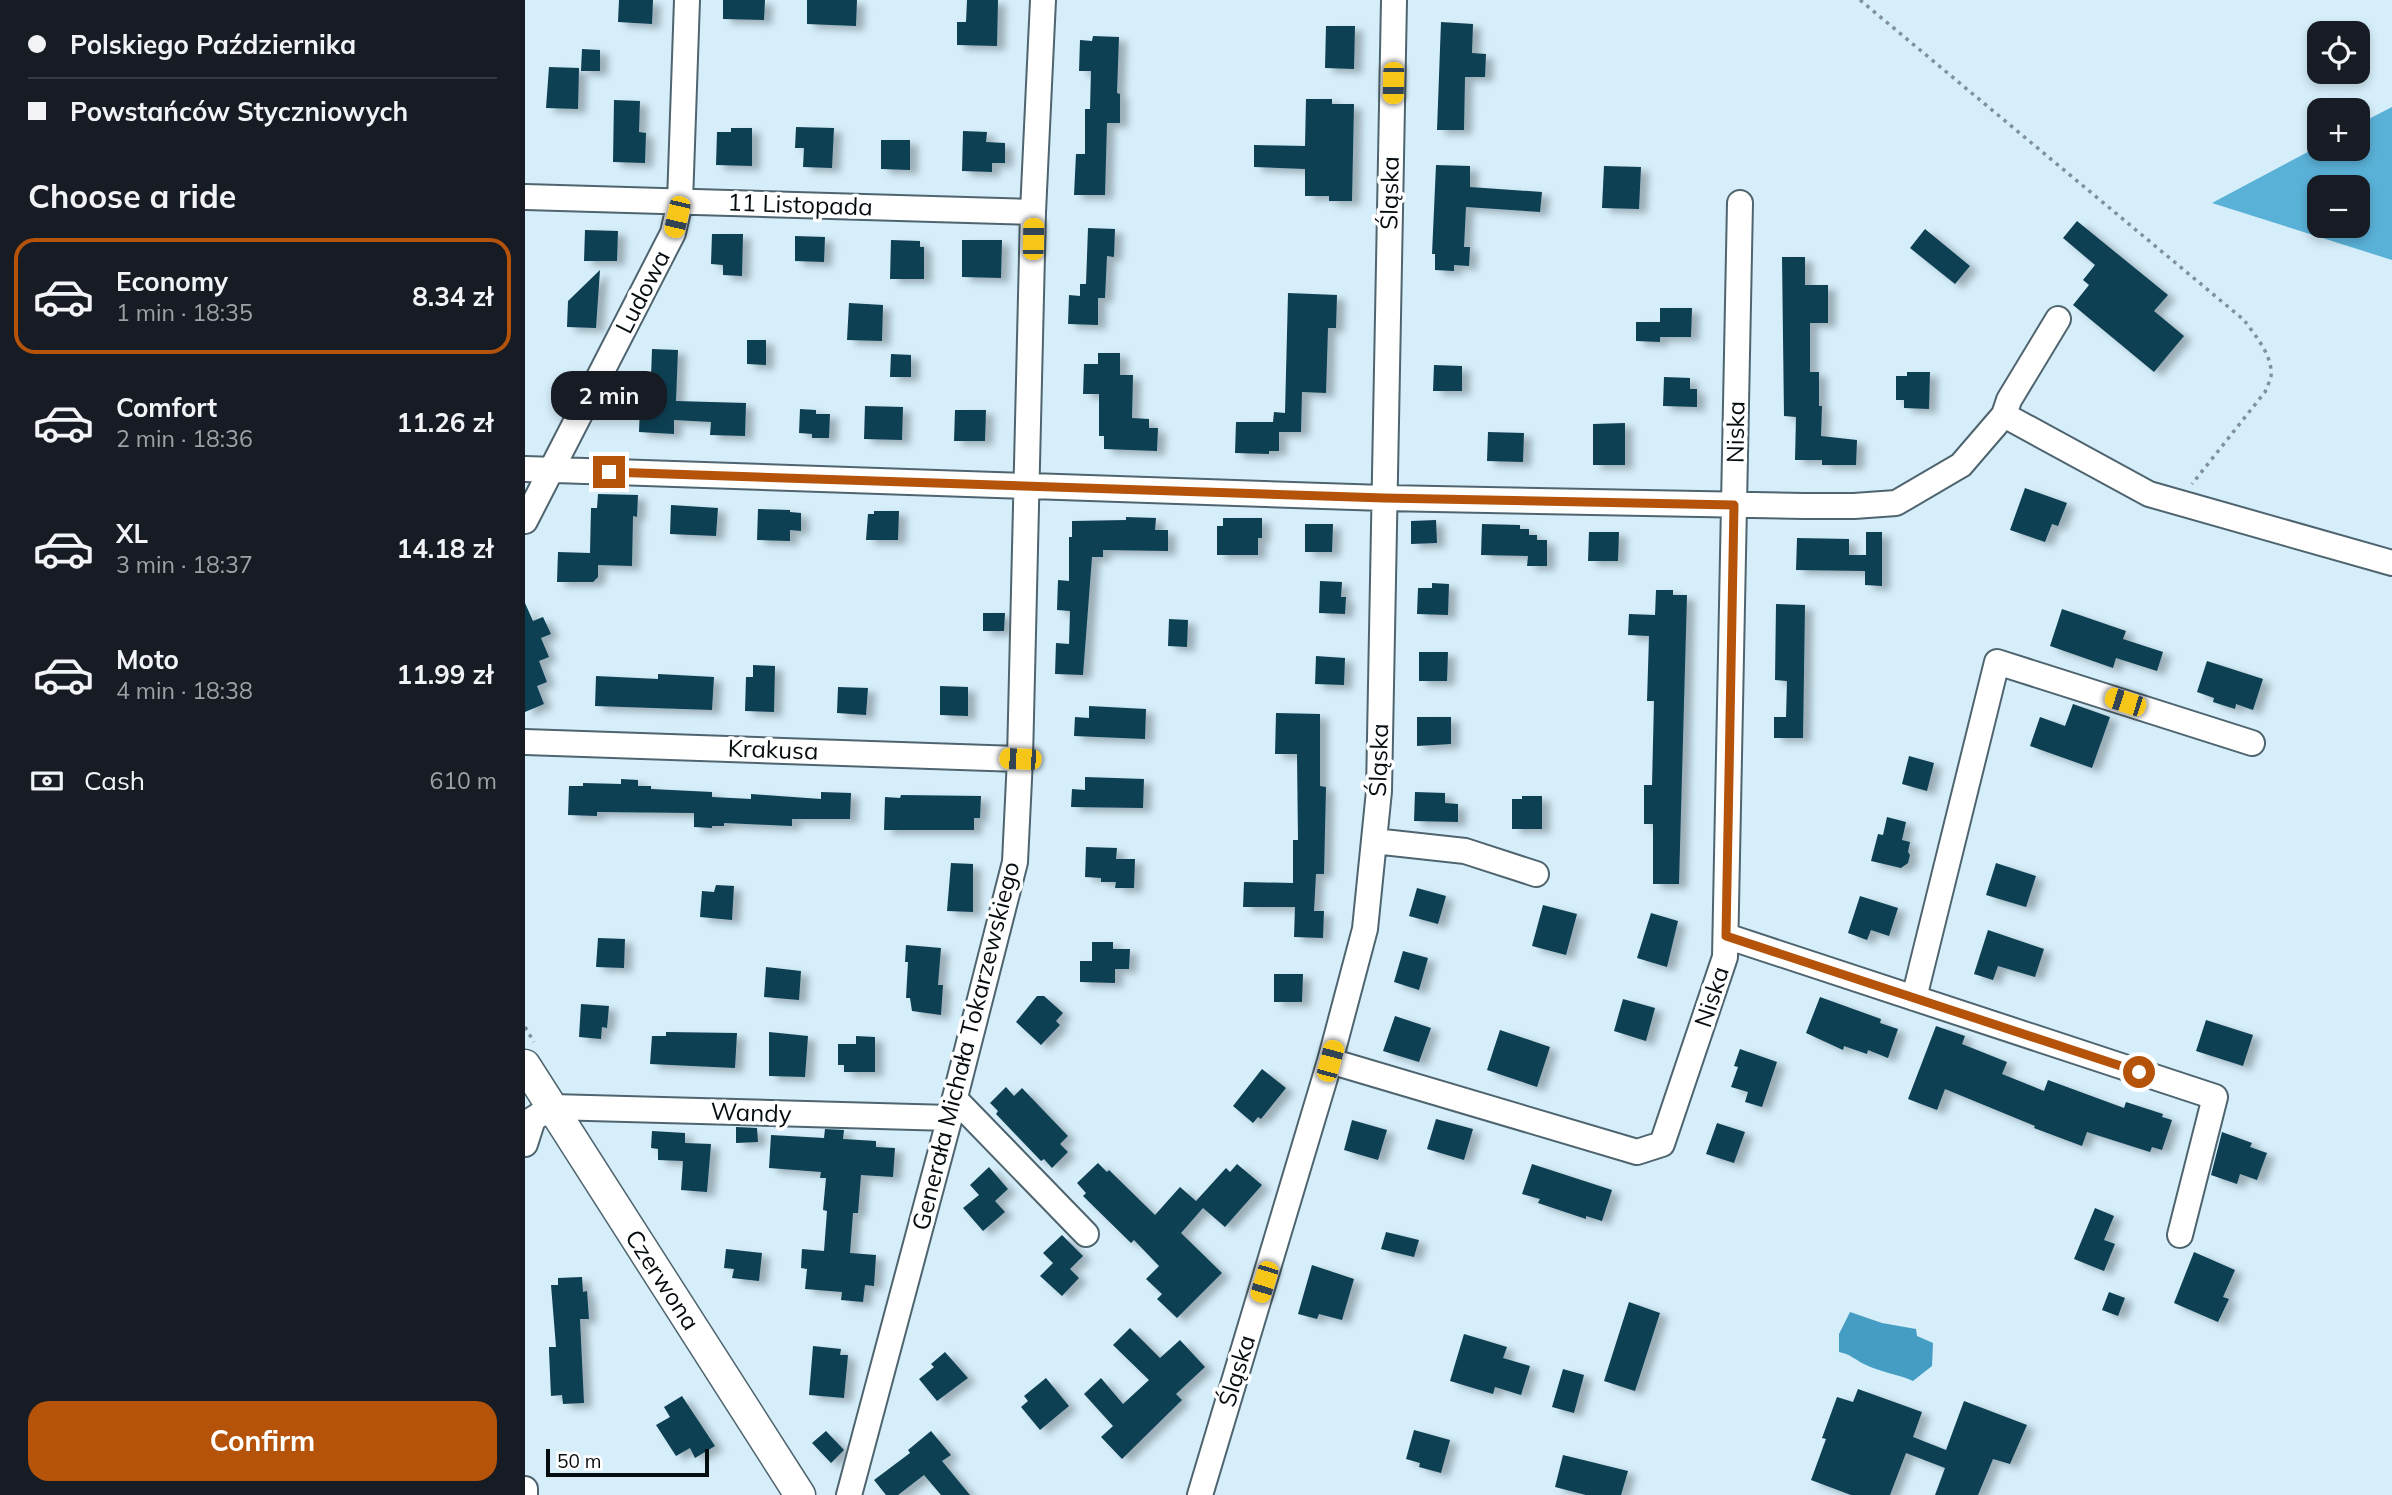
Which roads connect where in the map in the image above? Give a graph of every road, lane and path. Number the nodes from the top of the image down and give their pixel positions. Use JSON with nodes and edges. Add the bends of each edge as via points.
{"nodes":[{"id":1,"x":687,"y":0,"type":"edge"},
{"id":2,"x":1043,"y":0,"type":"edge"},
{"id":3,"x":1394,"y":0,"type":"edge"},
{"id":4,"x":1860,"y":0,"type":"edge"},
{"id":5,"x":525,"y":197,"type":"edge"},
{"id":6,"x":680,"y":202,"type":"junction"},
{"id":7,"x":1740,"y":203,"type":"dead end"},
{"id":8,"x":1034,"y":212,"type":"junction"},
{"id":9,"x":2058,"y":319,"type":"dead end"},
{"id":10,"x":2004,"y":415,"type":"junction"},
{"id":11,"x":525,"y":469,"type":"edge"},
{"id":12,"x":553,"y":470,"type":"junction"},
{"id":13,"x":1027,"y":486,"type":"junction"},
{"id":14,"x":1384,"y":498,"type":"junction"},
{"id":15,"x":2178,"y":502,"type":"junction"},
{"id":16,"x":1734,"y":505,"type":"junction"},
{"id":17,"x":525,"y":522,"type":"edge"},
{"id":18,"x":2392,"y":563,"type":"edge"},
{"id":19,"x":525,"y":742,"type":"edge"},
{"id":20,"x":2252,"y":743,"type":"dead end"},
{"id":21,"x":1020,"y":759,"type":"junction"},
{"id":22,"x":1374,"y":841,"type":"junction"},
{"id":23,"x":1536,"y":874,"type":"dead end"},
{"id":24,"x":1726,"y":936,"type":"junction"},
{"id":25,"x":1914,"y":998,"type":"junction"},
{"id":26,"x":1330,"y":1061,"type":"junction"},
{"id":27,"x":525,"y":1065,"type":"edge"},
{"id":28,"x":552,"y":1107,"type":"junction"},
{"id":29,"x":952,"y":1110,"type":"junction"},
{"id":30,"x":525,"y":1144,"type":"edge"},
{"id":31,"x":1036,"y":1199,"type":"dead end"},
{"id":32,"x":1086,"y":1234,"type":"dead end"},
{"id":33,"x":2180,"y":1235,"type":"dead end"},
{"id":34,"x":525,"y":1489,"type":"edge"},
{"id":35,"x":525,"y":1495,"type":"edge"},
{"id":36,"x":800,"y":1495,"type":"edge"},
{"id":37,"x":849,"y":1495,"type":"edge"},
{"id":38,"x":1200,"y":1495,"type":"edge"}],
"edges":[{"from":1,"to":6,"type":"street","name":"Ludowa"},
{"from":2,"to":8,"type":"street","name":"Generała Michała Tokarzewskiego"},
{"from":3,"to":14,"type":"street","name":"Śląska"},
{"from":4,"to":15,"type":"path","via":[[2244,320],[2258,340],[2271,376],[2265,392]]},
{"from":5,"to":6,"type":"street","name":"11 Listopada"},
{"from":6,"to":8,"type":"street","name":"11 Listopada"},
{"from":6,"to":12,"type":"street","name":"Ludowa","via":[[673,233]]},
{"from":7,"to":16,"type":"street","name":"Niska"},
{"from":8,"to":13,"type":"street","name":"Generała Michała Tokarzewskiego"},
{"from":9,"to":10,"type":"street"},
{"from":10,"to":15,"type":"street","via":[[2149,494]]},
{"from":10,"to":16,"type":"street","via":[[1961,465],[1896,503]]},
{"from":11,"to":12,"type":"street"},
{"from":12,"to":13,"type":"street"},
{"from":12,"to":17,"type":"street","name":"Ludowa"},
{"from":13,"to":14,"type":"street"},
{"from":13,"to":21,"type":"street","name":"Generała Michała Tokarzewskiego"},
{"from":14,"to":16,"type":"street"},
{"from":14,"to":22,"type":"street","name":"Śląska","via":[[1379,790]]},
{"from":15,"to":18,"type":"street"},
{"from":16,"to":24,"type":"street","name":"Niska"},
{"from":19,"to":21,"type":"street","name":"Krakusa"},
{"from":20,"to":25,"type":"street","via":[[1997,662]]},
{"from":21,"to":29,"type":"street","name":"Generała Michała Tokarzewskiego","via":[[1015,862]]},
{"from":22,"to":23,"type":"street","via":[[1465,851]]},
{"from":22,"to":26,"type":"street","name":"Śląska","via":[[1365,929]]},
{"from":24,"to":25,"type":"street"},
{"from":24,"to":26,"type":"street","name":"Niska","via":[[1725,957],[1662,1144],[1637,1152]]},
{"from":25,"to":33,"type":"street","via":[[2215,1097]]},
{"from":26,"to":38,"type":"street","name":"Śląska"},
{"from":27,"to":28,"type":"main road","name":"Czerwona"},
{"from":28,"to":29,"type":"street","name":"Wandy"},
{"from":28,"to":30,"type":"street","via":[[533,1119]]},
{"from":28,"to":36,"type":"main road","name":"Czerwona"},
{"from":29,"to":31,"type":"street"},
{"from":29,"to":32,"type":"street"},
{"from":29,"to":37,"type":"street","name":"Generała Michała Tokarzewskiego"},
{"from":34,"to":35,"type":"street"}]}
